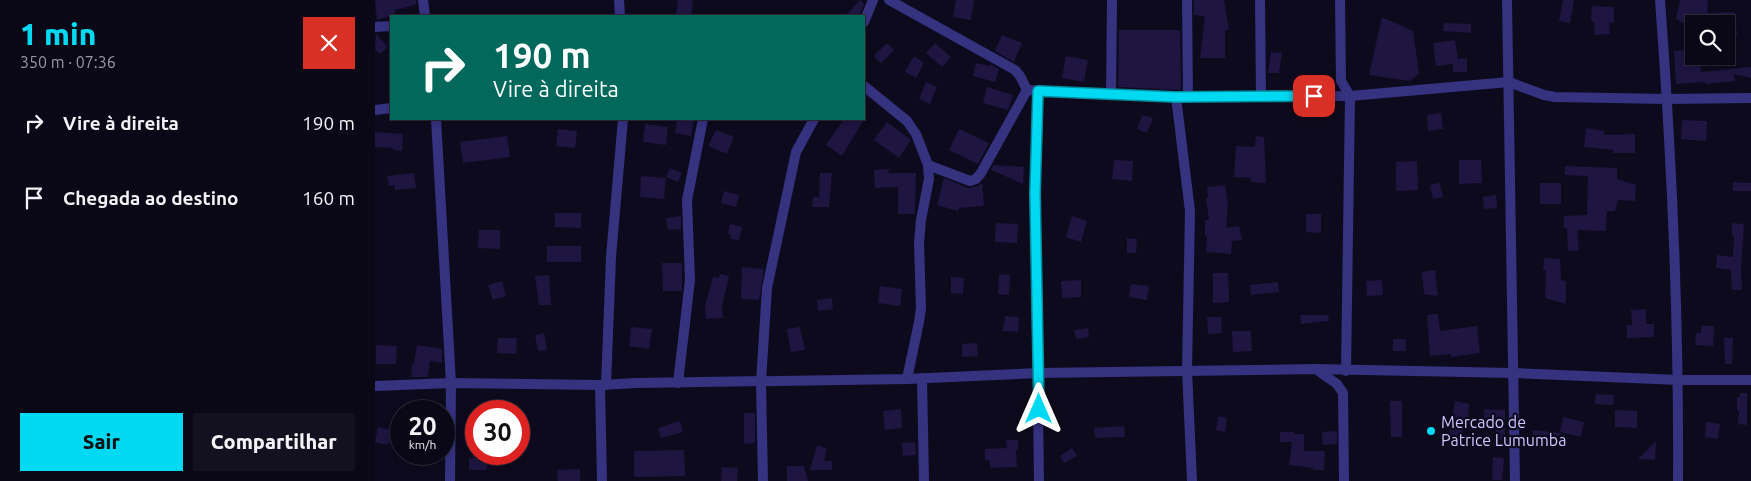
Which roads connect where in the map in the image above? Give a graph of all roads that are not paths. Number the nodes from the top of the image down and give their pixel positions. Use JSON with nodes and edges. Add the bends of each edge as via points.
{"nodes":[{"id":1,"x":423,"y":0,"type":"edge"},
{"id":2,"x":619,"y":0,"type":"edge"},
{"id":3,"x":873,"y":0,"type":"edge"},
{"id":4,"x":889,"y":0,"type":"edge"},
{"id":5,"x":1112,"y":0,"type":"edge"},
{"id":6,"x":1187,"y":0,"type":"edge"},
{"id":7,"x":1260,"y":0,"type":"edge"},
{"id":8,"x":1340,"y":0,"type":"edge"},
{"id":9,"x":1507,"y":0,"type":"edge"},
{"id":10,"x":1660,"y":0,"type":"edge"},
{"id":11,"x":425,"y":15,"type":"edge"},
{"id":12,"x":620,"y":15,"type":"edge"},
{"id":13,"x":865,"y":20,"type":"edge"},
{"id":14,"x":390,"y":26,"type":"edge"},
{"id":15,"x":375,"y":27,"type":"edge"},
{"id":16,"x":1509,"y":82,"type":"junction"},
{"id":17,"x":865,"y":87,"type":"edge"},
{"id":18,"x":1027,"y":90,"type":"junction"},
{"id":19,"x":1038,"y":91,"type":"junction"},
{"id":20,"x":1111,"y":94,"type":"junction"},
{"id":21,"x":1188,"y":96,"type":"junction"},
{"id":22,"x":1261,"y":96,"type":"junction"},
{"id":23,"x":1350,"y":96,"type":"junction"},
{"id":24,"x":1175,"y":97,"type":"junction"},
{"id":25,"x":1751,"y":98,"type":"edge"},
{"id":26,"x":1667,"y":99,"type":"junction"},
{"id":27,"x":390,"y":108,"type":"edge"},
{"id":28,"x":375,"y":110,"type":"edge"},
{"id":29,"x":435,"y":120,"type":"edge"},
{"id":30,"x":623,"y":120,"type":"edge"},
{"id":31,"x":703,"y":120,"type":"edge"},
{"id":32,"x":813,"y":120,"type":"edge"},
{"id":33,"x":928,"y":166,"type":"junction"},
{"id":34,"x":1316,"y":369,"type":"junction"},
{"id":35,"x":1187,"y":370,"type":"junction"},
{"id":36,"x":1346,"y":370,"type":"junction"},
{"id":37,"x":1039,"y":373,"type":"junction"},
{"id":38,"x":1513,"y":374,"type":"junction"},
{"id":39,"x":922,"y":378,"type":"junction"},
{"id":40,"x":907,"y":379,"type":"junction"},
{"id":41,"x":1679,"y":380,"type":"junction"},
{"id":42,"x":1751,"y":380,"type":"edge"},
{"id":43,"x":761,"y":382,"type":"junction"},
{"id":44,"x":451,"y":383,"type":"junction"},
{"id":45,"x":678,"y":383,"type":"junction"},
{"id":46,"x":603,"y":385,"type":"junction"},
{"id":47,"x":375,"y":386,"type":"edge"},
{"id":48,"x":450,"y":481,"type":"edge"},
{"id":49,"x":603,"y":481,"type":"edge"},
{"id":50,"x":763,"y":481,"type":"edge"},
{"id":51,"x":925,"y":481,"type":"edge"},
{"id":52,"x":1039,"y":481,"type":"edge"},
{"id":53,"x":1192,"y":481,"type":"edge"},
{"id":54,"x":1344,"y":481,"type":"edge"},
{"id":55,"x":1515,"y":481,"type":"edge"},
{"id":56,"x":1678,"y":481,"type":"edge"}],
"edges":[{"from":1,"to":11,"type":"street"},
{"from":2,"to":12,"type":"street"},
{"from":3,"to":13,"type":"street"},
{"from":4,"to":18,"type":"street","via":[[1015,70]]},
{"from":5,"to":20,"type":"street"},
{"from":6,"to":21,"type":"street"},
{"from":7,"to":22,"type":"street"},
{"from":8,"to":23,"type":"street","via":[[1341,81]]},
{"from":9,"to":16,"type":"street"},
{"from":10,"to":26,"type":"street"},
{"from":14,"to":15,"type":"street"},
{"from":16,"to":23,"type":"street"},
{"from":16,"to":26,"type":"street","via":[[1555,97]]},
{"from":16,"to":38,"type":"street"},
{"from":17,"to":33,"type":"street","via":[[907,121],[916,134]]},
{"from":18,"to":19,"type":"street"},
{"from":18,"to":33,"type":"street","via":[[976,179]]},
{"from":19,"to":20,"type":"street"},
{"from":19,"to":37,"type":"street","via":[[1035,193]]},
{"from":20,"to":24,"type":"street"},
{"from":21,"to":22,"type":"street"},
{"from":21,"to":24,"type":"street"},
{"from":22,"to":23,"type":"street"},
{"from":23,"to":36,"type":"street"},
{"from":24,"to":35,"type":"street","via":[[1190,211]]},
{"from":25,"to":26,"type":"street"},
{"from":26,"to":41,"type":"street"},
{"from":27,"to":28,"type":"street"},
{"from":29,"to":44,"type":"street"},
{"from":30,"to":46,"type":"street"},
{"from":31,"to":45,"type":"street","via":[[687,200],[690,280]]},
{"from":32,"to":43,"type":"street","via":[[797,152],[767,288]]},
{"from":33,"to":40,"type":"street","via":[[929,179],[919,243],[921,308]]},
{"from":34,"to":35,"type":"street"},
{"from":34,"to":36,"type":"street"},
{"from":34,"to":54,"type":"street","via":[[1337,384],[1343,393]]},
{"from":35,"to":37,"type":"street"},
{"from":35,"to":53,"type":"street"},
{"from":36,"to":38,"type":"street"},
{"from":37,"to":39,"type":"street"},
{"from":37,"to":52,"type":"street"},
{"from":38,"to":41,"type":"street"},
{"from":38,"to":55,"type":"street"},
{"from":39,"to":40,"type":"street"},
{"from":39,"to":51,"type":"street"},
{"from":40,"to":43,"type":"street"},
{"from":41,"to":42,"type":"street"},
{"from":41,"to":56,"type":"street"},
{"from":43,"to":45,"type":"street"},
{"from":43,"to":50,"type":"street"},
{"from":44,"to":46,"type":"street"},
{"from":44,"to":47,"type":"street"},
{"from":44,"to":48,"type":"street"},
{"from":45,"to":46,"type":"street"},
{"from":46,"to":49,"type":"street"}]}
